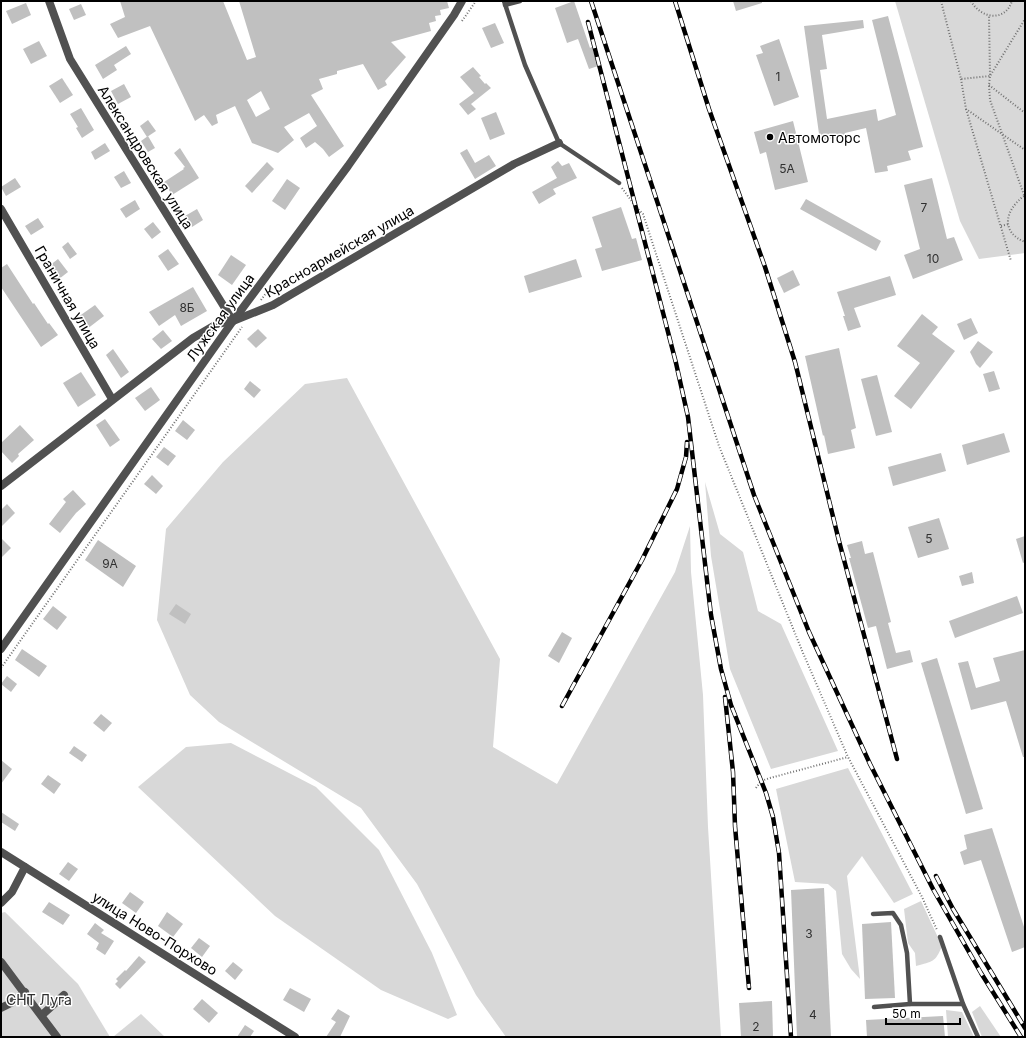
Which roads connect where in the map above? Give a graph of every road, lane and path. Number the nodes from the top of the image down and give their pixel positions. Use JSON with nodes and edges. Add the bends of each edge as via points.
{"nodes":[{"id":1,"x":49,"y":1,"type":"edge"},
{"id":2,"x":462,"y":1,"type":"edge"},
{"id":3,"x":476,"y":1,"type":"edge"},
{"id":4,"x":520,"y":1,"type":"edge"},
{"id":5,"x":941,"y":1,"type":"edge"},
{"id":6,"x":971,"y":1,"type":"edge"},
{"id":7,"x":1012,"y":1,"type":"edge"},
{"id":8,"x":505,"y":3,"type":"edge"},
{"id":9,"x":989,"y":16,"type":"junction"},
{"id":10,"x":1025,"y":19,"type":"edge"},
{"id":11,"x":458,"y":26,"type":"dead end"},
{"id":12,"x":990,"y":76,"type":"junction"},
{"id":13,"x":961,"y":79,"type":"junction"},
{"id":14,"x":989,"y":85,"type":"junction"},
{"id":15,"x":966,"y":109,"type":"junction"},
{"id":16,"x":1025,"y":113,"type":"edge"},
{"id":17,"x":1002,"y":134,"type":"junction"},
{"id":18,"x":559,"y":143,"type":"junction"},
{"id":19,"x":1025,"y":150,"type":"edge"},
{"id":20,"x":619,"y":184,"type":"joint"},
{"id":21,"x":1025,"y":196,"type":"edge"},
{"id":22,"x":1,"y":209,"type":"edge"},
{"id":23,"x":1009,"y":224,"type":"junction"},
{"id":24,"x":1001,"y":226,"type":"junction"},
{"id":25,"x":1025,"y":242,"type":"edge"},
{"id":26,"x":1011,"y":261,"type":"dead end"},
{"id":27,"x":270,"y":288,"type":"dead end"},
{"id":28,"x":260,"y":301,"type":"dead end"},
{"id":29,"x":233,"y":321,"type":"junction"},
{"id":30,"x":242,"y":327,"type":"dead end"},
{"id":31,"x":112,"y":399,"type":"junction"},
{"id":32,"x":1,"y":486,"type":"edge"},
{"id":33,"x":1,"y":649,"type":"edge"},
{"id":34,"x":1,"y":668,"type":"edge"},
{"id":35,"x":848,"y":757,"type":"junction"},
{"id":36,"x":756,"y":788,"type":"dead end"},
{"id":37,"x":1,"y":852,"type":"edge"},
{"id":38,"x":25,"y":867,"type":"junction"},
{"id":39,"x":1,"y":903,"type":"edge"},
{"id":40,"x":873,"y":914,"type":"dead end"},
{"id":41,"x":940,"y":937,"type":"joint"},
{"id":42,"x":1,"y":962,"type":"edge"},
{"id":43,"x":25,"y":992,"type":"junction"},
{"id":44,"x":64,"y":995,"type":"dead end"},
{"id":45,"x":910,"y":1004,"type":"junction"},
{"id":46,"x":963,"y":1004,"type":"junction"},
{"id":47,"x":874,"y":1007,"type":"dead end"},
{"id":48,"x":1,"y":1008,"type":"edge"},
{"id":49,"x":42,"y":1015,"type":"junction"},
{"id":50,"x":57,"y":1037,"type":"edge"},
{"id":51,"x":295,"y":1037,"type":"edge"},
{"id":52,"x":978,"y":1037,"type":"edge"}],
"edges":[{"from":1,"to":29,"type":"street","name":"Александровская улица","via":[[70,59]]},
{"from":2,"to":29,"type":"street","name":"Лужская улица","via":[[348,166]]},
{"from":3,"to":11,"type":"path"},
{"from":4,"to":8,"type":"lane"},
{"from":5,"to":13,"type":"path"},
{"from":6,"to":9,"type":"path","via":[[980,12]]},
{"from":7,"to":9,"type":"path","via":[[1001,14]]},
{"from":8,"to":18,"type":"lane","via":[[525,65]]},
{"from":9,"to":12,"type":"path"},
{"from":10,"to":12,"type":"path"},
{"from":12,"to":13,"type":"path"},
{"from":12,"to":14,"type":"path"},
{"from":13,"to":15,"type":"path"},
{"from":14,"to":16,"type":"path"},
{"from":14,"to":17,"type":"path","via":[[990,100]]},
{"from":15,"to":17,"type":"path"},
{"from":15,"to":24,"type":"path"},
{"from":17,"to":19,"type":"path"},
{"from":17,"to":21,"type":"path"},
{"from":18,"to":20,"type":"lane"},
{"from":18,"to":29,"type":"street","name":"Красноармейская улица","via":[[514,164],[273,305]]},
{"from":20,"to":35,"type":"path","via":[[643,214],[719,446]]},
{"from":21,"to":23,"type":"path","via":[[1012,205]]},
{"from":22,"to":31,"type":"street","name":"Граничная улица"},
{"from":23,"to":24,"type":"path"},
{"from":23,"to":25,"type":"path","via":[[1012,233]]},
{"from":24,"to":26,"type":"path"},
{"from":27,"to":28,"type":"path"},
{"from":29,"to":31,"type":"street","name":"Красноармейская улица","via":[[217,324],[193,338]]},
{"from":29,"to":33,"type":"street","name":"Лужская улица"},
{"from":30,"to":34,"type":"path"},
{"from":31,"to":32,"type":"street","name":"Красноармейская улица"},
{"from":35,"to":36,"type":"path","via":[[761,781]]},
{"from":35,"to":41,"type":"path","via":[[922,897]]},
{"from":37,"to":38,"type":"street","name":"улица Ново-Порхово"},
{"from":38,"to":39,"type":"street","via":[[12,892]]},
{"from":38,"to":51,"type":"street","name":"улица Ново-Порхово"},
{"from":40,"to":45,"type":"lane","via":[[893,912],[901,925],[907,953]]},
{"from":41,"to":46,"type":"lane"},
{"from":42,"to":43,"type":"street"},
{"from":43,"to":48,"type":"street"},
{"from":43,"to":49,"type":"street"},
{"from":44,"to":49,"type":"street"},
{"from":45,"to":46,"type":"lane"},
{"from":45,"to":47,"type":"lane"},
{"from":46,"to":52,"type":"lane"},
{"from":49,"to":50,"type":"street"}]}
